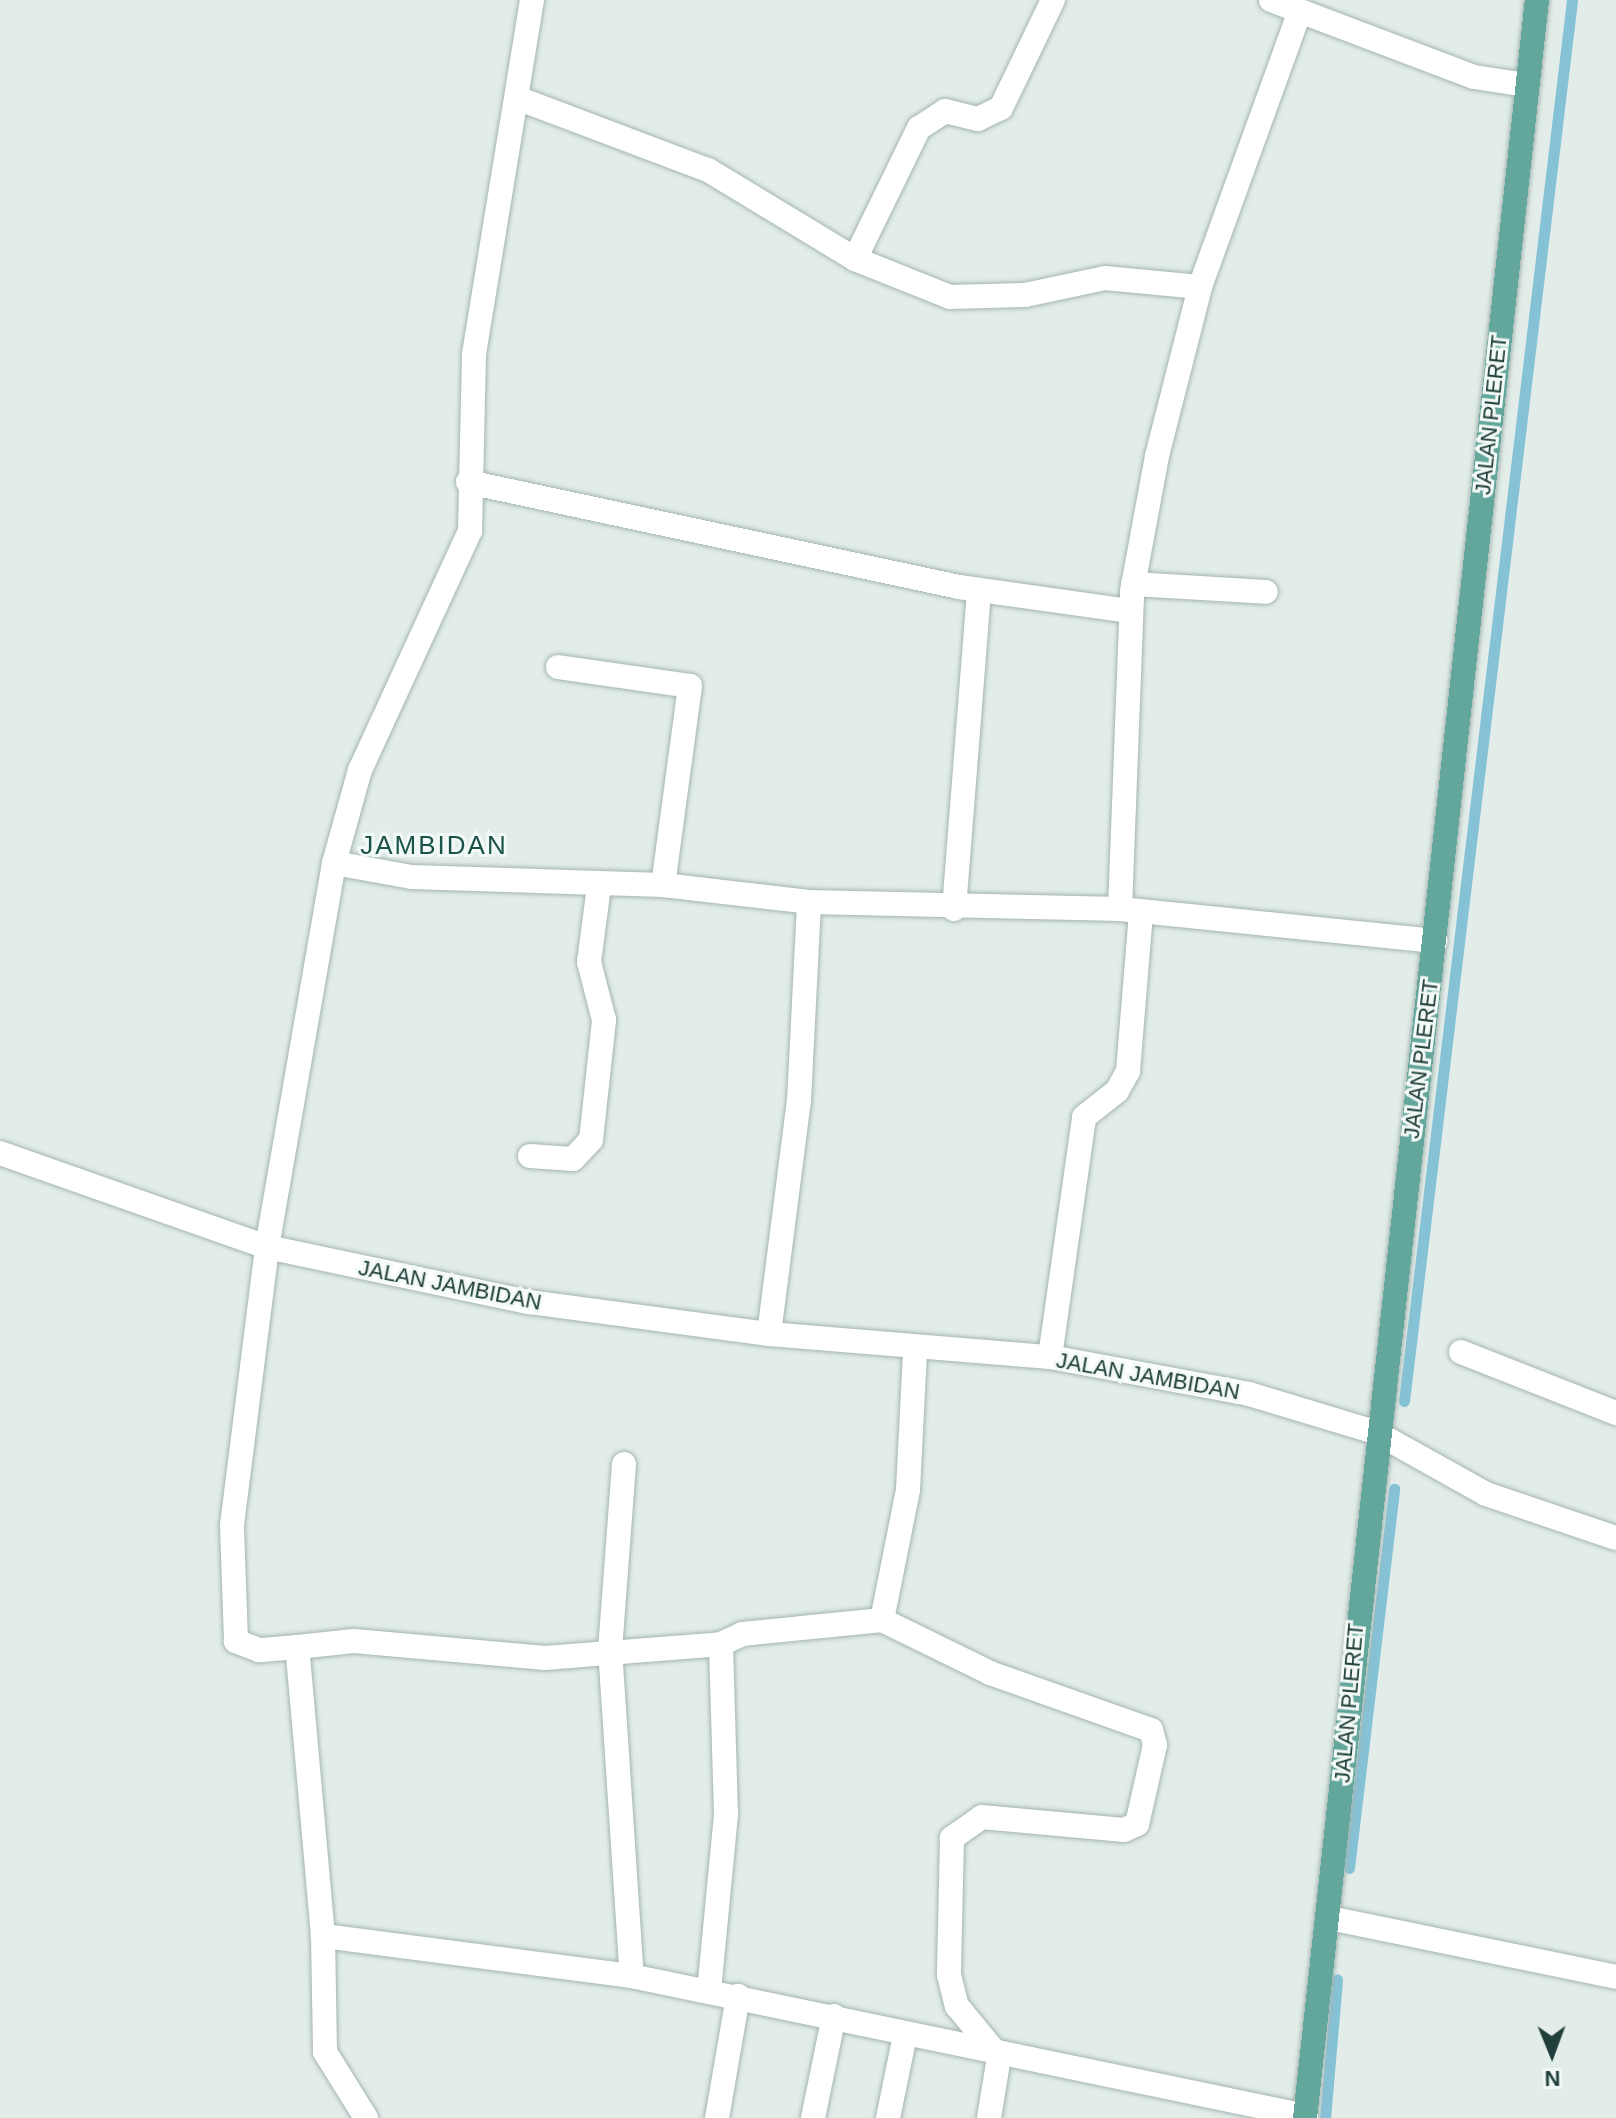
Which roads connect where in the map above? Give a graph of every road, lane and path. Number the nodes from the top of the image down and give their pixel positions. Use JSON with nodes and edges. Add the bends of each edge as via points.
{"nodes":[{"id":1,"x":532,"y":0,"type":"edge"},
{"id":2,"x":1053,"y":0,"type":"edge"},
{"id":3,"x":1271,"y":0,"type":"edge"},
{"id":4,"x":1537,"y":0,"type":"edge"},
{"id":5,"x":1299,"y":14,"type":"junction"},
{"id":6,"x":1527,"y":85,"type":"junction"},
{"id":7,"x":517,"y":98,"type":"junction"},
{"id":8,"x":855,"y":259,"type":"junction"},
{"id":9,"x":1200,"y":287,"type":"junction"},
{"id":10,"x":468,"y":482,"type":"junction"},
{"id":11,"x":1133,"y":584,"type":"junction"},
{"id":12,"x":979,"y":590,"type":"junction"},
{"id":13,"x":1266,"y":592,"type":"dead end"},
{"id":14,"x":1130,"y":611,"type":"junction"},
{"id":15,"x":558,"y":667,"type":"dead end"},
{"id":16,"x":334,"y":863,"type":"junction"},
{"id":17,"x":663,"y":885,"type":"junction"},
{"id":18,"x":599,"y":886,"type":"junction"},
{"id":19,"x":809,"y":902,"type":"junction"},
{"id":20,"x":954,"y":909,"type":"junction"},
{"id":21,"x":1130,"y":911,"type":"junction"},
{"id":22,"x":1435,"y":941,"type":"junction"},
{"id":23,"x":0,"y":1153,"type":"edge"},
{"id":24,"x":530,"y":1156,"type":"dead end"},
{"id":25,"x":267,"y":1247,"type":"junction"},
{"id":26,"x":769,"y":1334,"type":"junction"},
{"id":27,"x":915,"y":1350,"type":"junction"},
{"id":28,"x":1461,"y":1352,"type":"dead end"},
{"id":29,"x":1050,"y":1357,"type":"junction"},
{"id":30,"x":1616,"y":1413,"type":"edge"},
{"id":31,"x":1375,"y":1432,"type":"junction"},
{"id":32,"x":624,"y":1464,"type":"dead end"},
{"id":33,"x":1616,"y":1538,"type":"edge"},
{"id":34,"x":882,"y":1620,"type":"junction"},
{"id":35,"x":721,"y":1644,"type":"junction"},
{"id":36,"x":297,"y":1647,"type":"junction"},
{"id":37,"x":610,"y":1649,"type":"junction"},
{"id":38,"x":1329,"y":1918,"type":"junction"},
{"id":39,"x":323,"y":1936,"type":"junction"},
{"id":40,"x":632,"y":1976,"type":"junction"},
{"id":41,"x":1616,"y":1977,"type":"edge"},
{"id":42,"x":709,"y":1991,"type":"junction"},
{"id":43,"x":738,"y":1996,"type":"junction"},
{"id":44,"x":834,"y":2016,"type":"junction"},
{"id":45,"x":905,"y":2035,"type":"junction"},
{"id":46,"x":999,"y":2057,"type":"junction"},
{"id":47,"x":1306,"y":2117,"type":"edge"},
{"id":48,"x":366,"y":2118,"type":"edge"},
{"id":49,"x":717,"y":2118,"type":"edge"},
{"id":50,"x":813,"y":2118,"type":"edge"},
{"id":51,"x":888,"y":2118,"type":"edge"},
{"id":52,"x":989,"y":2118,"type":"edge"}],
"edges":[{"from":1,"to":7,"type":"street"},
{"from":2,"to":8,"type":"street","via":[[1001,108],[978,119],[945,111],[919,128]]},
{"from":3,"to":5,"type":"street"},
{"from":4,"to":6,"type":"main road","name":"JALAN PLERET"},
{"from":5,"to":6,"type":"street","via":[[1474,77]]},
{"from":5,"to":9,"type":"street"},
{"from":6,"to":22,"type":"main road","name":"JALAN PLERET"},
{"from":7,"to":8,"type":"street","via":[[708,170]]},
{"from":7,"to":10,"type":"street","via":[[474,354]]},
{"from":8,"to":9,"type":"street","via":[[950,297],[1025,295],[1105,278]]},
{"from":9,"to":11,"type":"street"},
{"from":10,"to":12,"type":"street"},
{"from":10,"to":16,"type":"street","via":[[470,531],[360,770]]},
{"from":11,"to":13,"type":"street"},
{"from":11,"to":14,"type":"street"},
{"from":12,"to":14,"type":"street"},
{"from":12,"to":20,"type":"street"},
{"from":14,"to":21,"type":"street"},
{"from":15,"to":17,"type":"street","via":[[690,686]]},
{"from":16,"to":18,"type":"street","via":[[412,877]]},
{"from":16,"to":25,"type":"street"},
{"from":17,"to":18,"type":"street"},
{"from":17,"to":19,"type":"street"},
{"from":18,"to":24,"type":"street","via":[[589,962],[604,1020],[591,1140],[573,1159]]},
{"from":19,"to":20,"type":"street"},
{"from":19,"to":26,"type":"street","via":[[799,1101]]},
{"from":20,"to":21,"type":"street"},
{"from":21,"to":22,"type":"street"},
{"from":21,"to":29,"type":"street","via":[[1128,1071],[1084,1117]]},
{"from":22,"to":31,"type":"main road","name":"JALAN PLERET"},
{"from":23,"to":25,"type":"street","name":"JALAN JAMBIDAN"},
{"from":25,"to":26,"type":"street","name":"JALAN JAMBIDAN","via":[[529,1302]]},
{"from":25,"to":36,"type":"street","via":[[232,1525],[231,1620],[243,1649]]},
{"from":26,"to":27,"type":"street","name":"JALAN JAMBIDAN"},
{"from":27,"to":29,"type":"street","name":"JALAN JAMBIDAN"},
{"from":27,"to":34,"type":"street","via":[[908,1490]]},
{"from":28,"to":30,"type":"street"},
{"from":29,"to":31,"type":"street","name":"JALAN JAMBIDAN","via":[[1249,1394]]},
{"from":31,"to":33,"type":"street","name":"JALAN JAMBIDAN","via":[[1486,1494]]},
{"from":31,"to":38,"type":"main road","name":"JALAN PLERET"},
{"from":32,"to":37,"type":"street"},
{"from":34,"to":35,"type":"street","via":[[742,1634]]},
{"from":34,"to":46,"type":"street","via":[[990,1673],[1151,1730],[1155,1745],[1137,1824],[1124,1830],[982,1817],[952,1838],[949,1975],[957,2006]]},
{"from":35,"to":37,"type":"street"},
{"from":35,"to":42,"type":"street","via":[[726,1814]]},
{"from":36,"to":37,"type":"street","via":[[354,1641],[545,1658]]},
{"from":36,"to":39,"type":"street"},
{"from":37,"to":40,"type":"street"},
{"from":38,"to":41,"type":"street"},
{"from":38,"to":47,"type":"main road","name":"JALAN PLERET"},
{"from":39,"to":40,"type":"street"},
{"from":39,"to":48,"type":"street","via":[[325,2052]]},
{"from":40,"to":42,"type":"street"},
{"from":42,"to":43,"type":"street"},
{"from":43,"to":44,"type":"street"},
{"from":43,"to":49,"type":"street"},
{"from":44,"to":45,"type":"street"},
{"from":44,"to":50,"type":"street"},
{"from":45,"to":46,"type":"street"},
{"from":45,"to":51,"type":"street"},
{"from":46,"to":47,"type":"street"},
{"from":46,"to":52,"type":"street"}]}
